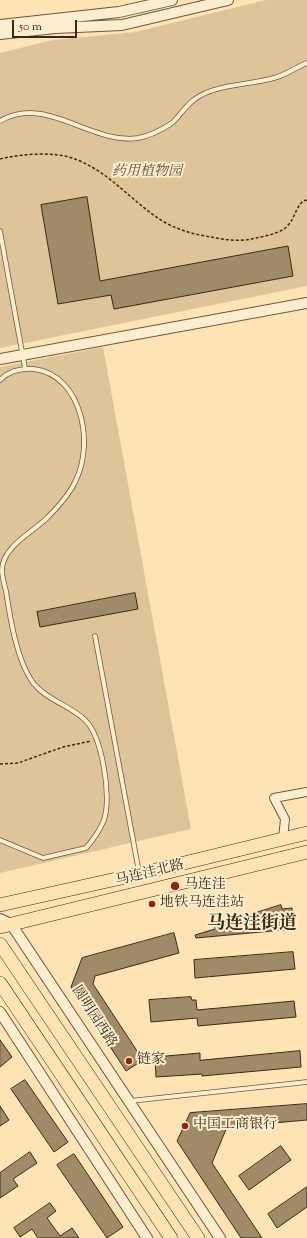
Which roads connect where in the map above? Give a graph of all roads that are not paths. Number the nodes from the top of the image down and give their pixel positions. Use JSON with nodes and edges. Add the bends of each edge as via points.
{"nodes":[{"id":1,"x":172,"y":0,"type":"edge"},
{"id":2,"x":228,"y":0,"type":"edge"},
{"id":3,"x":0,"y":25,"type":"edge"},
{"id":4,"x":0,"y":34,"type":"edge"},
{"id":5,"x":307,"y":63,"type":"edge"},
{"id":6,"x":0,"y":121,"type":"edge"},
{"id":7,"x":0,"y":231,"type":"edge"},
{"id":8,"x":307,"y":303,"type":"edge"},
{"id":9,"x":22,"y":355,"type":"junction"},
{"id":10,"x":0,"y":359,"type":"edge"},
{"id":11,"x":25,"y":368,"type":"junction"},
{"id":12,"x":0,"y":380,"type":"edge"},
{"id":13,"x":95,"y":636,"type":"dead end"},
{"id":14,"x":307,"y":792,"type":"edge"},
{"id":15,"x":307,"y":833,"type":"edge"},
{"id":16,"x":283,"y":839,"type":"junction"},
{"id":17,"x":0,"y":840,"type":"edge"},
{"id":18,"x":307,"y":852,"type":"edge"},
{"id":19,"x":139,"y":874,"type":"junction"},
{"id":20,"x":0,"y":905,"type":"edge"},
{"id":21,"x":4,"y":923,"type":"edge"},
{"id":22,"x":0,"y":944,"type":"edge"},
{"id":23,"x":0,"y":983,"type":"edge"},
{"id":24,"x":0,"y":1012,"type":"edge"},
{"id":25,"x":307,"y":1082,"type":"edge"},
{"id":26,"x":129,"y":1101,"type":"junction"},
{"id":27,"x":144,"y":1237,"type":"edge"},
{"id":28,"x":171,"y":1238,"type":"edge"},
{"id":29,"x":198,"y":1238,"type":"edge"},
{"id":30,"x":220,"y":1238,"type":"edge"}],
"edges":[{"from":1,"to":3,"type":"street","via":[[119,12]]},
{"from":2,"to":4,"type":"street","via":[[122,25]]},
{"from":5,"to":6,"type":"lane","via":[[276,78],[207,92],[194,99],[171,123],[154,133],[138,138],[105,134],[48,115],[28,113]]},
{"from":7,"to":9,"type":"lane"},
{"from":8,"to":9,"type":"street"},
{"from":9,"to":10,"type":"street"},
{"from":9,"to":11,"type":"lane"},
{"from":11,"to":12,"type":"lane","via":[[7,374]]},
{"from":11,"to":17,"type":"lane","via":[[45,371],[58,379],[70,392],[83,423],[86,440],[83,462],[75,482],[64,499],[4,558],[2,570],[10,621],[18,648],[35,685],[85,720],[94,733],[102,760],[107,803],[104,820],[86,848],[43,858]]},
{"from":13,"to":19,"type":"lane"},
{"from":14,"to":16,"type":"street","via":[[274,798],[285,819]]},
{"from":15,"to":16,"type":"main road","name":"马连洼北路"},
{"from":16,"to":19,"type":"main road","name":"马连洼北路"},
{"from":18,"to":21,"type":"main road","name":"马连洼北路"},
{"from":19,"to":20,"type":"main road","name":"马连洼北路"},
{"from":21,"to":26,"type":"street","name":"圆明园西路"},
{"from":22,"to":29,"type":"main road"},
{"from":23,"to":28,"type":"main road"},
{"from":24,"to":27,"type":"street"},
{"from":25,"to":26,"type":"lane"},
{"from":26,"to":30,"type":"street","name":"圆明园西路"}]}
